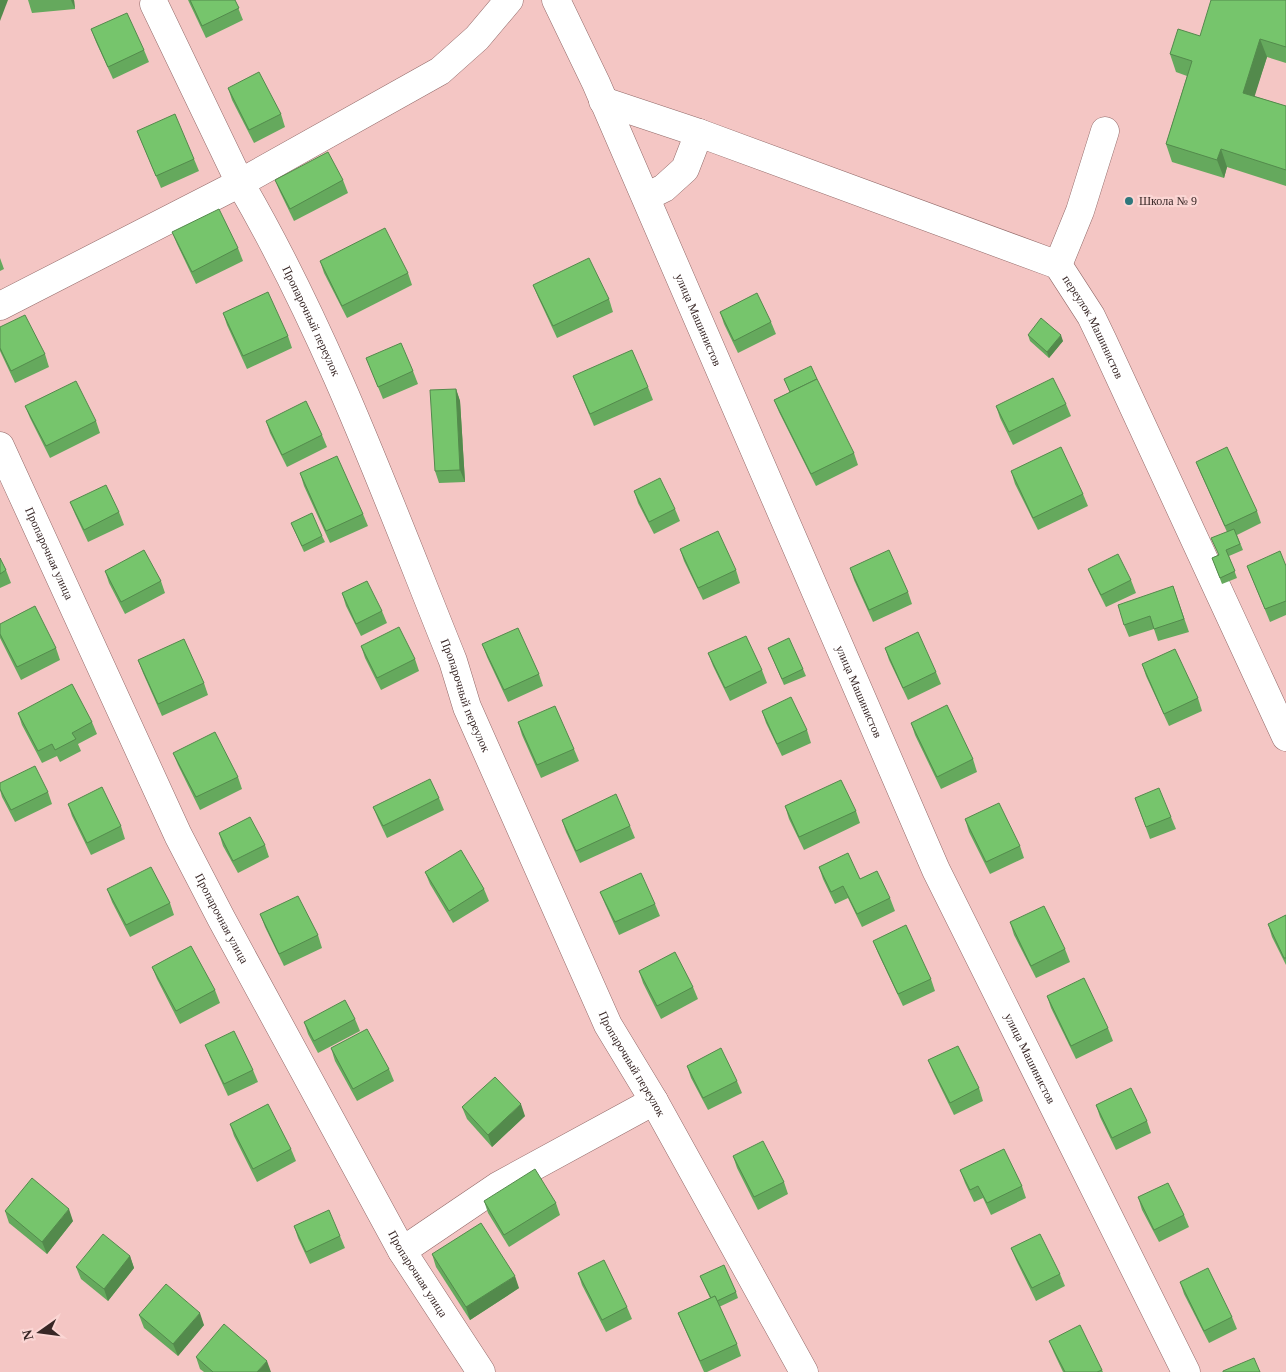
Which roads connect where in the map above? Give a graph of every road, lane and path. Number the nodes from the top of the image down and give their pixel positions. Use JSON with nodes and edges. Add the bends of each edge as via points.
{"nodes":[{"id":1,"x":509,"y":0,"type":"edge"},
{"id":2,"x":556,"y":0,"type":"edge"},
{"id":3,"x":154,"y":4,"type":"dead end"},
{"id":4,"x":604,"y":101,"type":"junction"},
{"id":5,"x":1105,"y":131,"type":"dead end"},
{"id":6,"x":699,"y":133,"type":"junction"},
{"id":7,"x":240,"y":183,"type":"junction"},
{"id":8,"x":646,"y":197,"type":"junction"},
{"id":9,"x":1058,"y":265,"type":"junction"},
{"id":10,"x":0,"y":306,"type":"edge"},
{"id":11,"x":0,"y":446,"type":"edge"},
{"id":12,"x":1286,"y":737,"type":"edge"},
{"id":13,"x":654,"y":1101,"type":"junction"},
{"id":14,"x":402,"y":1251,"type":"junction"},
{"id":15,"x":481,"y":1372,"type":"edge"},
{"id":16,"x":804,"y":1372,"type":"edge"},
{"id":17,"x":1186,"y":1372,"type":"edge"}],
"edges":[{"from":1,"to":7,"type":"street","via":[[477,38],[440,70]]},
{"from":2,"to":4,"type":"street","name":"улица Машинистов"},
{"from":3,"to":7,"type":"street","name":"Пропарочный переулок"},
{"from":4,"to":6,"type":"street","name":"переулок Машинистов"},
{"from":4,"to":8,"type":"street","name":"улица Машинистов"},
{"from":5,"to":9,"type":"street","via":[[1080,211]]},
{"from":6,"to":8,"type":"street","via":[[685,169],[664,188]]},
{"from":6,"to":9,"type":"street","name":"переулок Машинистов"},
{"from":7,"to":10,"type":"street"},
{"from":7,"to":13,"type":"street","name":"Пропарочный переулок","via":[[334,368],[453,661],[467,707],[604,1016]]},
{"from":8,"to":17,"type":"street","name":"улица Машинистов","via":[[936,870]]},
{"from":9,"to":12,"type":"street","name":"переулок Машинистов","via":[[1104,341]]},
{"from":11,"to":14,"type":"street","name":"Пропарочная улица","via":[[178,835]]},
{"from":13,"to":14,"type":"street","via":[[498,1186]]},
{"from":13,"to":16,"type":"street","name":"Пропарочный переулок"},
{"from":14,"to":15,"type":"street","name":"Пропарочная улица"}]}
